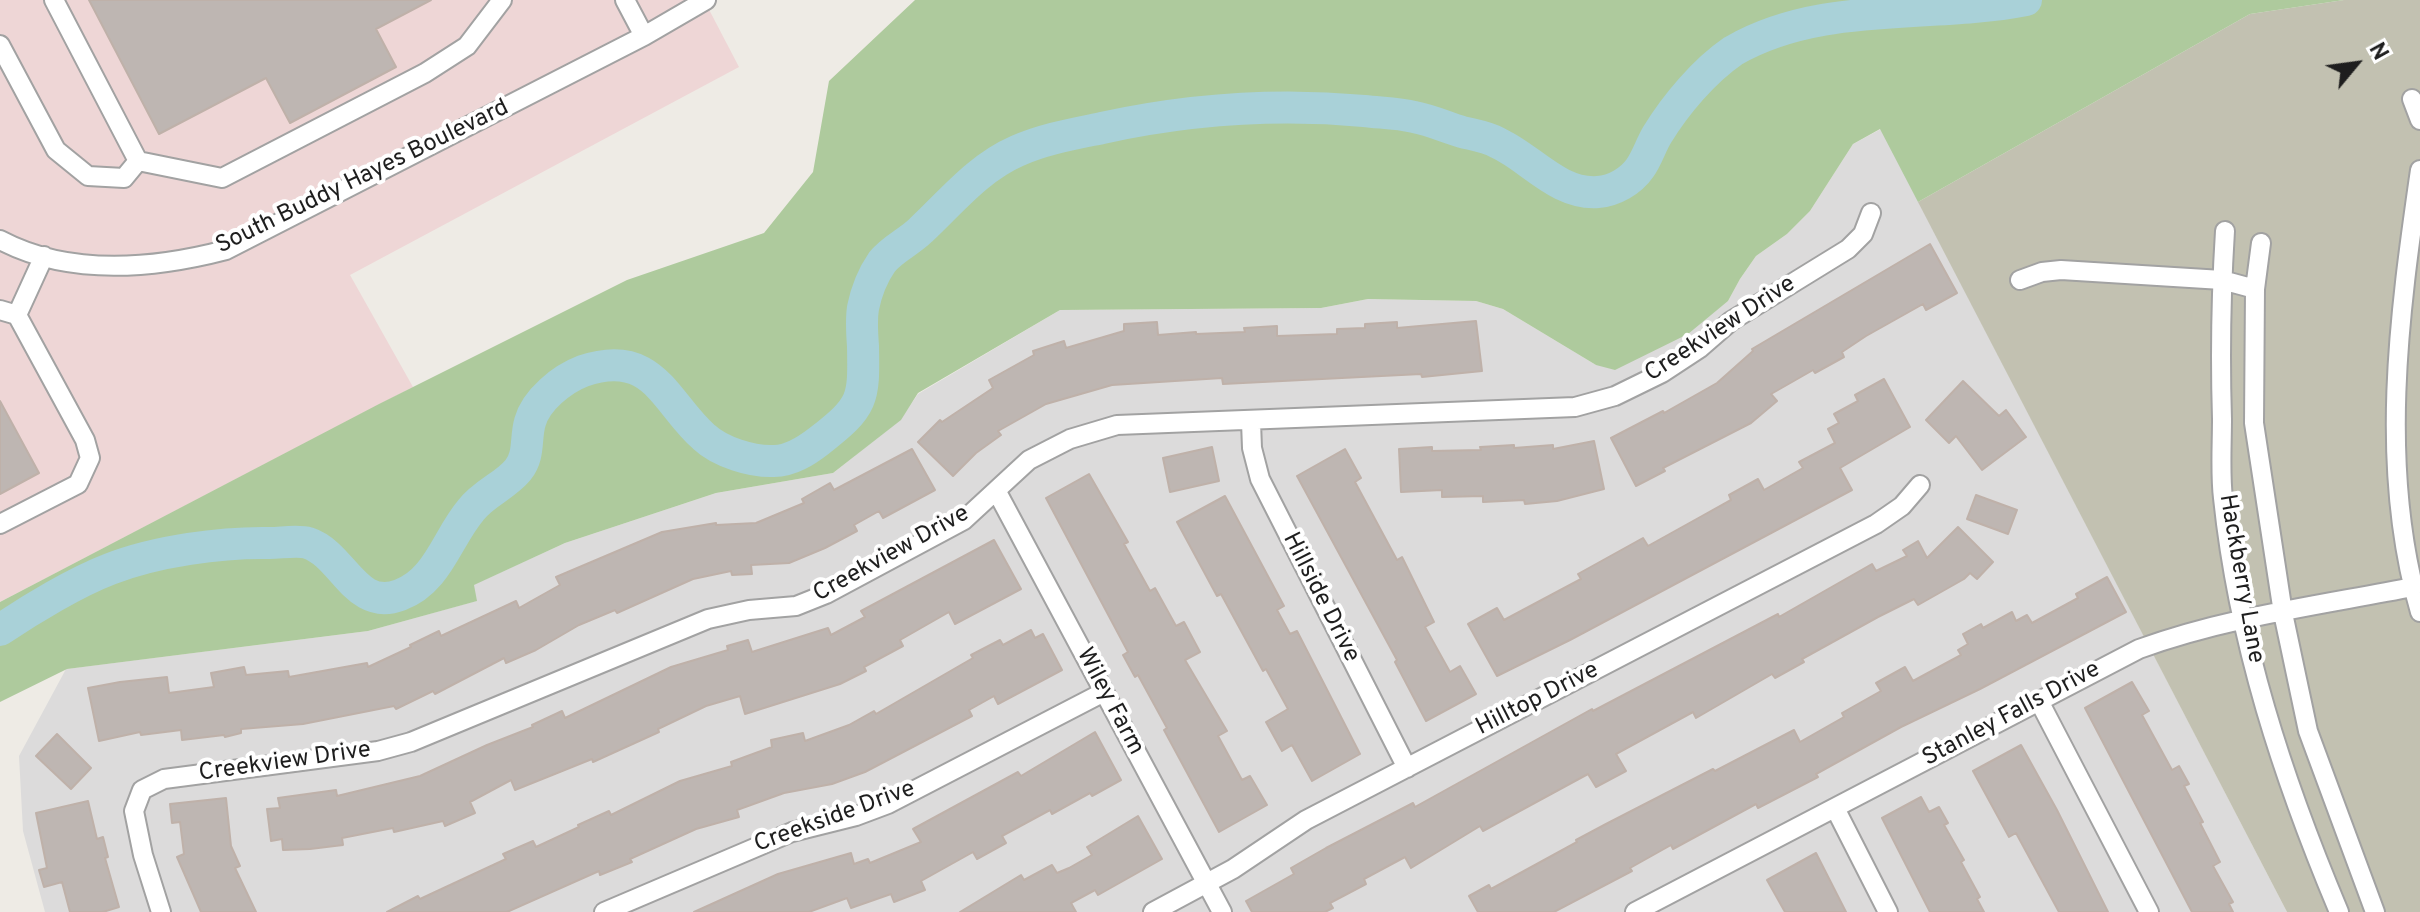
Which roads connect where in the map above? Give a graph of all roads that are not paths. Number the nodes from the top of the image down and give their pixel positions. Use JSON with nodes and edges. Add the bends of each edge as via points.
{"nodes":[{"id":1,"x":54,"y":0,"type":"edge"},
{"id":2,"x":502,"y":0,"type":"edge"},
{"id":3,"x":625,"y":0,"type":"edge"},
{"id":4,"x":706,"y":0,"type":"edge"},
{"id":5,"x":644,"y":36,"type":"junction"},
{"id":6,"x":0,"y":45,"type":"edge"},
{"id":7,"x":2412,"y":99,"type":"dead end"},
{"id":8,"x":2420,"y":120,"type":"edge"},
{"id":9,"x":138,"y":161,"type":"junction"},
{"id":10,"x":2420,"y":170,"type":"edge"},
{"id":11,"x":1871,"y":213,"type":"dead end"},
{"id":12,"x":2225,"y":231,"type":"dead end"},
{"id":13,"x":0,"y":240,"type":"edge"},
{"id":14,"x":2261,"y":243,"type":"dead end"},
{"id":15,"x":44,"y":256,"type":"junction"},
{"id":16,"x":2020,"y":280,"type":"dead end"},
{"id":17,"x":2222,"y":280,"type":"junction"},
{"id":18,"x":2255,"y":289,"type":"junction"},
{"id":19,"x":8,"y":312,"type":"edge"},
{"id":20,"x":1251,"y":422,"type":"junction"},
{"id":21,"x":1920,"y":485,"type":"dead end"},
{"id":22,"x":997,"y":492,"type":"junction"},
{"id":23,"x":0,"y":524,"type":"edge"},
{"id":24,"x":2413,"y":587,"type":"junction"},
{"id":25,"x":2420,"y":612,"type":"edge"},
{"id":26,"x":2283,"y":613,"type":"junction"},
{"id":27,"x":2241,"y":618,"type":"junction"},
{"id":28,"x":1104,"y":692,"type":"junction"},
{"id":29,"x":2039,"y":701,"type":"junction"},
{"id":30,"x":1407,"y":768,"type":"junction"},
{"id":31,"x":1835,"y":808,"type":"junction"},
{"id":32,"x":1207,"y":884,"type":"junction"},
{"id":33,"x":161,"y":912,"type":"edge"},
{"id":34,"x":604,"y":912,"type":"edge"},
{"id":35,"x":1153,"y":912,"type":"edge"},
{"id":36,"x":1222,"y":912,"type":"edge"},
{"id":37,"x":1635,"y":912,"type":"edge"},
{"id":38,"x":1888,"y":912,"type":"edge"},
{"id":39,"x":2149,"y":912,"type":"edge"},
{"id":40,"x":2339,"y":912,"type":"edge"},
{"id":41,"x":2375,"y":912,"type":"edge"}],
"edges":[{"from":1,"to":9,"type":"street"},
{"from":2,"to":9,"type":"street","via":[[467,46],[425,73],[222,178]]},
{"from":3,"to":5,"type":"street"},
{"from":4,"to":5,"type":"street","name":"South Buddy Hayes Boulevard"},
{"from":5,"to":15,"type":"street","name":"South Buddy Hayes Boulevard","via":[[226,250],[142,267]]},
{"from":6,"to":9,"type":"street","via":[[56,150],[88,176],[124,178]]},
{"from":7,"to":8,"type":"street"},
{"from":10,"to":24,"type":"street","via":[[2402,295],[2396,412],[2399,507]]},
{"from":11,"to":20,"type":"street","name":"Creekview Drive","via":[[1863,234],[1848,249],[1731,321],[1662,373],[1615,396],[1575,407]]},
{"from":12,"to":17,"type":"street","name":"Hackberry Lane"},
{"from":13,"to":15,"type":"street","name":"South Buddy Hayes Boulevard"},
{"from":14,"to":18,"type":"street","name":"Hackberry Lane"},
{"from":15,"to":19,"type":"street"},
{"from":16,"to":17,"type":"street","via":[[2061,270]]},
{"from":17,"to":18,"type":"street"},
{"from":17,"to":27,"type":"street","name":"Hackberry Lane","via":[[2223,497]]},
{"from":18,"to":26,"type":"street","name":"Hackberry Lane","via":[[2254,423]]},
{"from":19,"to":23,"type":"street","via":[[85,440],[90,458],[78,484]]},
{"from":20,"to":22,"type":"street","name":"Creekview Drive","via":[[1117,425],[1070,439],[1029,460]]},
{"from":20,"to":30,"type":"street","name":"Hillside Drive","via":[[1260,479]]},
{"from":21,"to":30,"type":"street","name":"Hilltop Drive","via":[[1876,524]]},
{"from":22,"to":28,"type":"street","name":"Wiley Farm"},
{"from":22,"to":33,"type":"street","name":"Creekview Drive","via":[[964,520],[826,594],[796,606],[708,619],[411,742],[378,751],[164,779],[142,790],[134,811]]},
{"from":24,"to":25,"type":"street"},
{"from":24,"to":26,"type":"street","name":"Stanley Falls Drive"},
{"from":26,"to":27,"type":"street","name":"Stanley Falls Drive"},
{"from":26,"to":41,"type":"street","name":"Hackberry Lane","via":[[2308,731]]},
{"from":27,"to":29,"type":"street","name":"Stanley Falls Drive","via":[[2139,649]]},
{"from":27,"to":40,"type":"street","name":"Hackberry Lane","via":[[2302,824]]},
{"from":28,"to":32,"type":"street","name":"Wiley Farm"},
{"from":28,"to":34,"type":"street","name":"Creekside Drive","via":[[888,804],[792,832]]},
{"from":29,"to":31,"type":"street","name":"Stanley Falls Drive"},
{"from":29,"to":39,"type":"street"},
{"from":30,"to":32,"type":"street","name":"Hilltop Drive","via":[[1306,820]]},
{"from":31,"to":37,"type":"street","name":"Stanley Falls Drive"},
{"from":31,"to":38,"type":"street"},
{"from":32,"to":35,"type":"street","name":"Hilltop Drive"},
{"from":32,"to":36,"type":"street","name":"Wiley Farm"}]}
